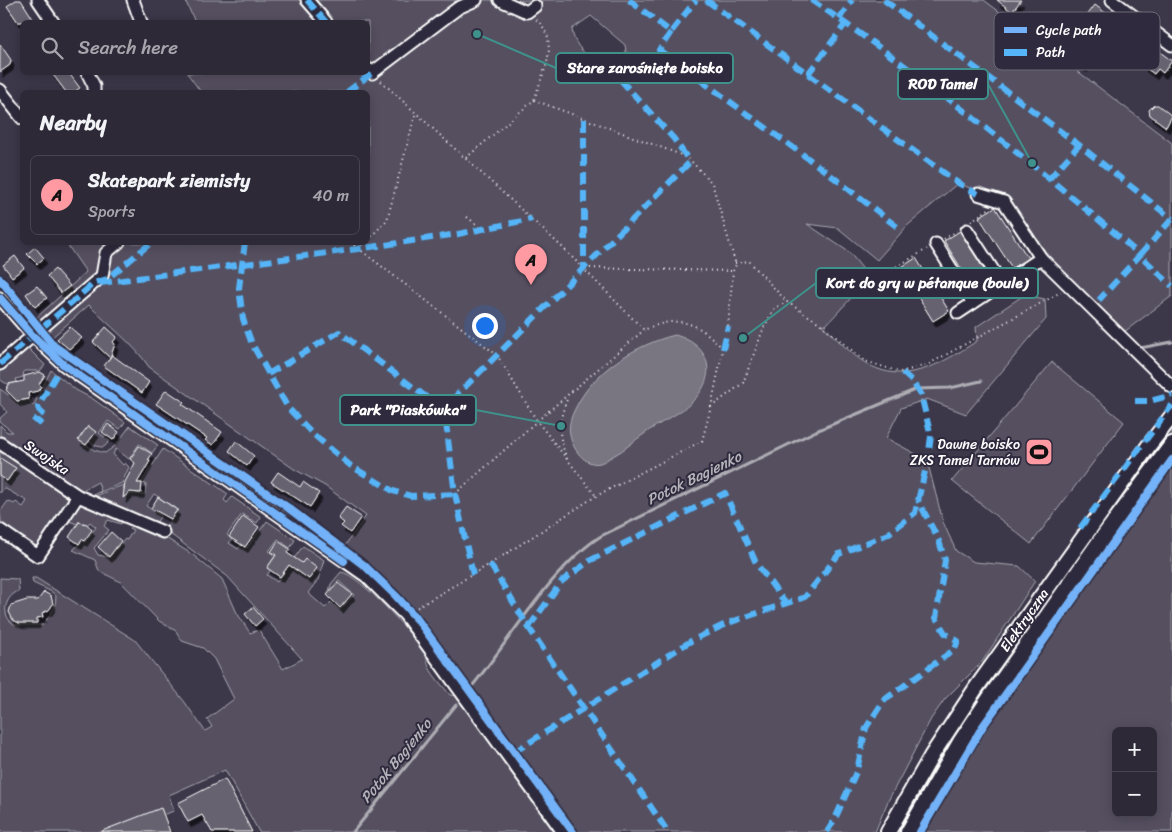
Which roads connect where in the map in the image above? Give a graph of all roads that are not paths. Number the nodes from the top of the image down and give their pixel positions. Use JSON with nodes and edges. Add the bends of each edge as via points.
{"nodes":[{"id":1,"x":38,"y":0,"type":"edge"},
{"id":2,"x":133,"y":0,"type":"edge"},
{"id":3,"x":307,"y":0,"type":"edge"},
{"id":4,"x":476,"y":0,"type":"edge"},
{"id":5,"x":1112,"y":0,"type":"edge"},
{"id":6,"x":509,"y":1,"type":"edge"},
{"id":7,"x":531,"y":9,"type":"road end"},
{"id":8,"x":1128,"y":12,"type":"edge"},
{"id":9,"x":52,"y":20,"type":"edge"},
{"id":10,"x":140,"y":20,"type":"edge"},
{"id":11,"x":324,"y":20,"type":"edge"},
{"id":12,"x":1160,"y":36,"type":"edge"},
{"id":13,"x":1172,"y":45,"type":"edge"},
{"id":14,"x":370,"y":71,"type":"edge"},
{"id":15,"x":88,"y":75,"type":"edge"},
{"id":16,"x":0,"y":90,"type":"edge"},
{"id":17,"x":94,"y":90,"type":"edge"},
{"id":18,"x":20,"y":115,"type":"edge"},
{"id":19,"x":978,"y":194,"type":"dead end"},
{"id":20,"x":967,"y":226,"type":"road end"},
{"id":21,"x":936,"y":244,"type":"road end"},
{"id":22,"x":116,"y":245,"type":"edge"},
{"id":23,"x":1041,"y":258,"type":"junction"},
{"id":24,"x":1002,"y":284,"type":"junction"},
{"id":25,"x":0,"y":298,"type":"edge"},
{"id":26,"x":973,"y":303,"type":"junction"},
{"id":27,"x":958,"y":313,"type":"dead end"},
{"id":28,"x":33,"y":336,"type":"junction"},
{"id":29,"x":0,"y":364,"type":"edge"},
{"id":30,"x":1172,"y":387,"type":"edge"},
{"id":31,"x":1172,"y":416,"type":"edge"},
{"id":32,"x":0,"y":443,"type":"edge"},
{"id":33,"x":1172,"y":444,"type":"edge"},
{"id":34,"x":78,"y":496,"type":"junction"},
{"id":35,"x":0,"y":530,"type":"edge"},
{"id":36,"x":163,"y":532,"type":"dead end"},
{"id":37,"x":563,"y":832,"type":"edge"},
{"id":38,"x":888,"y":832,"type":"edge"},
{"id":39,"x":908,"y":832,"type":"edge"}],
"edges":[{"from":1,"to":9,"type":"street"},
{"from":2,"to":10,"type":"street"},
{"from":3,"to":11,"type":"street"},
{"from":4,"to":14,"type":"street","via":[[458,8]]},
{"from":5,"to":8,"type":"street"},
{"from":6,"to":7,"type":"street"},
{"from":12,"to":13,"type":"street"},
{"from":15,"to":17,"type":"street"},
{"from":16,"to":18,"type":"street"},
{"from":19,"to":23,"type":"street","via":[[1004,202]]},
{"from":20,"to":24,"type":"street"},
{"from":21,"to":26,"type":"street"},
{"from":22,"to":28,"type":"street","via":[[106,254],[102,276]]},
{"from":23,"to":24,"type":"street"},
{"from":23,"to":30,"type":"street","via":[[1070,288],[1095,304]]},
{"from":24,"to":26,"type":"street"},
{"from":25,"to":28,"type":"street"},
{"from":26,"to":27,"type":"street"},
{"from":28,"to":29,"type":"street"},
{"from":28,"to":37,"type":"street","via":[[82,378],[366,576],[405,615]]},
{"from":31,"to":38,"type":"main road","name":"Elektryczna","via":[[976,688],[932,755]]},
{"from":32,"to":34,"type":"street","name":"Swojska"},
{"from":33,"to":39,"type":"main road","name":"Elektryczna","via":[[992,694]]},
{"from":34,"to":35,"type":"street","via":[[38,556]]},
{"from":34,"to":36,"type":"street","name":"Swojska"}]}
